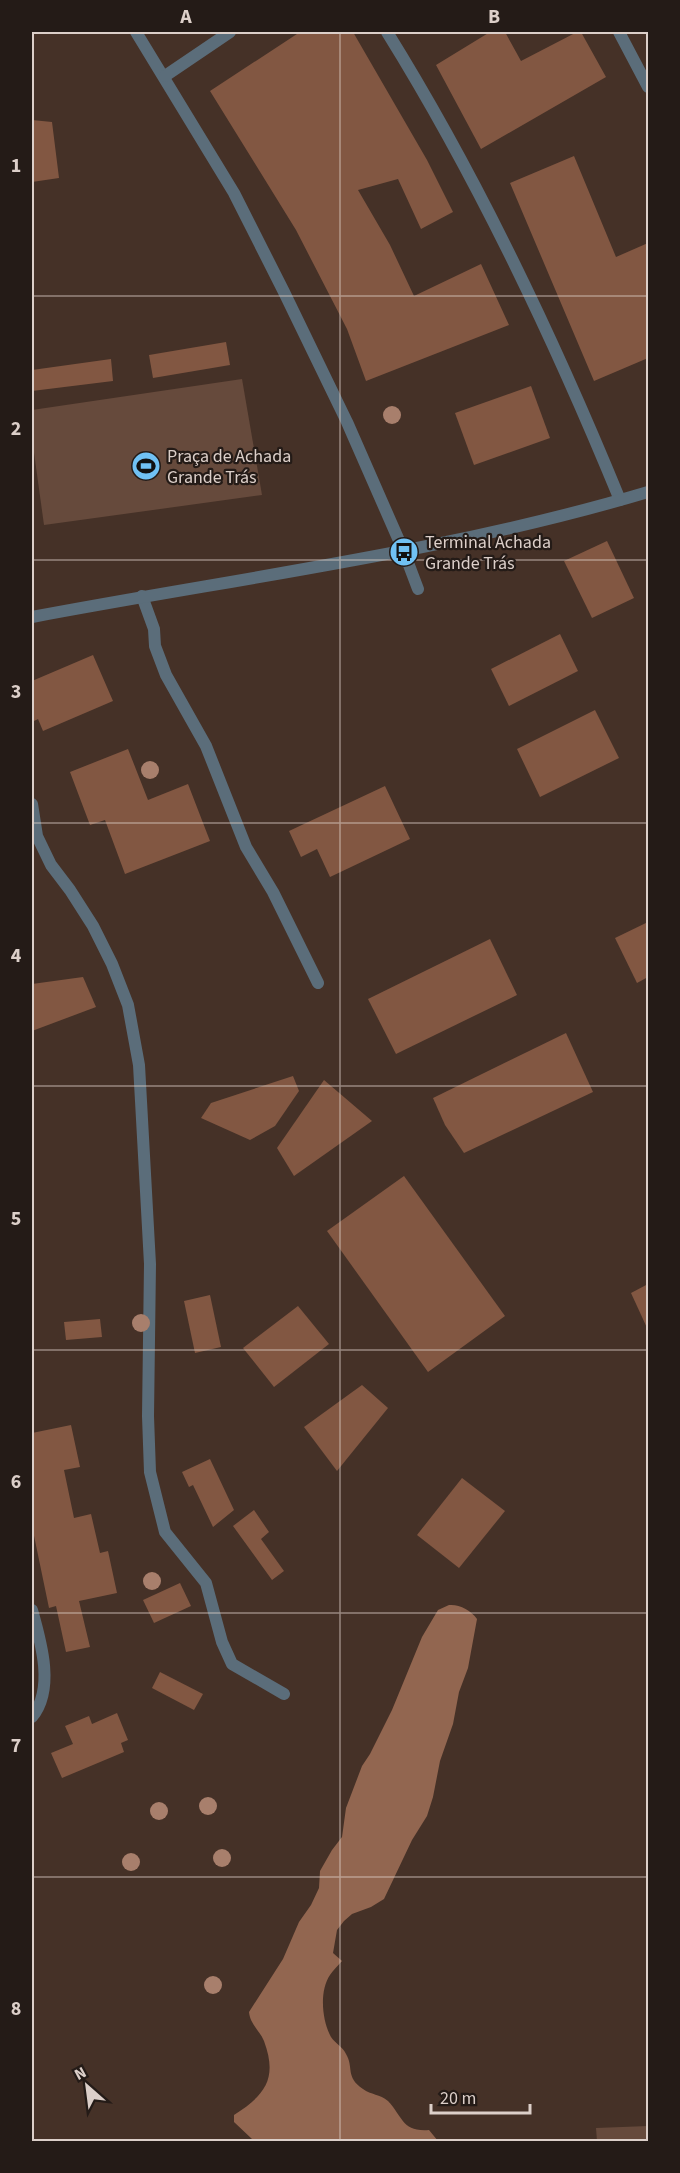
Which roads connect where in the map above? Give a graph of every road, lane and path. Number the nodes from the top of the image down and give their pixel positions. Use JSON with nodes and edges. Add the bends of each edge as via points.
{"nodes":[{"id":1,"x":136,"y":32,"type":"edge"},
{"id":2,"x":230,"y":32,"type":"edge"},
{"id":3,"x":387,"y":32,"type":"edge"},
{"id":4,"x":619,"y":32,"type":"edge"},
{"id":5,"x":165,"y":75,"type":"junction"},
{"id":6,"x":648,"y":87,"type":"edge"},
{"id":7,"x":648,"y":492,"type":"edge"},
{"id":8,"x":620,"y":500,"type":"junction"},
{"id":9,"x":404,"y":552,"type":"junction"},
{"id":10,"x":418,"y":589,"type":"dead end"},
{"id":11,"x":142,"y":596,"type":"junction"},
{"id":12,"x":32,"y":617,"type":"edge"},
{"id":13,"x":32,"y":804,"type":"edge"},
{"id":14,"x":318,"y":983,"type":"dead end"},
{"id":15,"x":32,"y":1610,"type":"edge"},
{"id":16,"x":285,"y":1694,"type":"dead end"},
{"id":17,"x":32,"y":1717,"type":"edge"}],
"edges":[{"from":1,"to":5,"type":"street"},
{"from":2,"to":5,"type":"street"},
{"from":3,"to":8,"type":"street","via":[[500,234],[581,406]]},
{"from":4,"to":6,"type":"street"},
{"from":5,"to":9,"type":"street","via":[[234,193],[284,292]]},
{"from":7,"to":8,"type":"street"},
{"from":8,"to":9,"type":"street"},
{"from":9,"to":10,"type":"street"},
{"from":9,"to":11,"type":"street"},
{"from":11,"to":12,"type":"street"},
{"from":11,"to":14,"type":"street","via":[[166,675],[206,746],[246,847]]},
{"from":13,"to":16,"type":"street","via":[[37,836],[51,865],[93,926],[112,964],[128,1005],[139,1065],[150,1264],[150,1472],[165,1532],[206,1583],[232,1664]]},
{"from":15,"to":17,"type":"street","via":[[44,1681]]}]}
